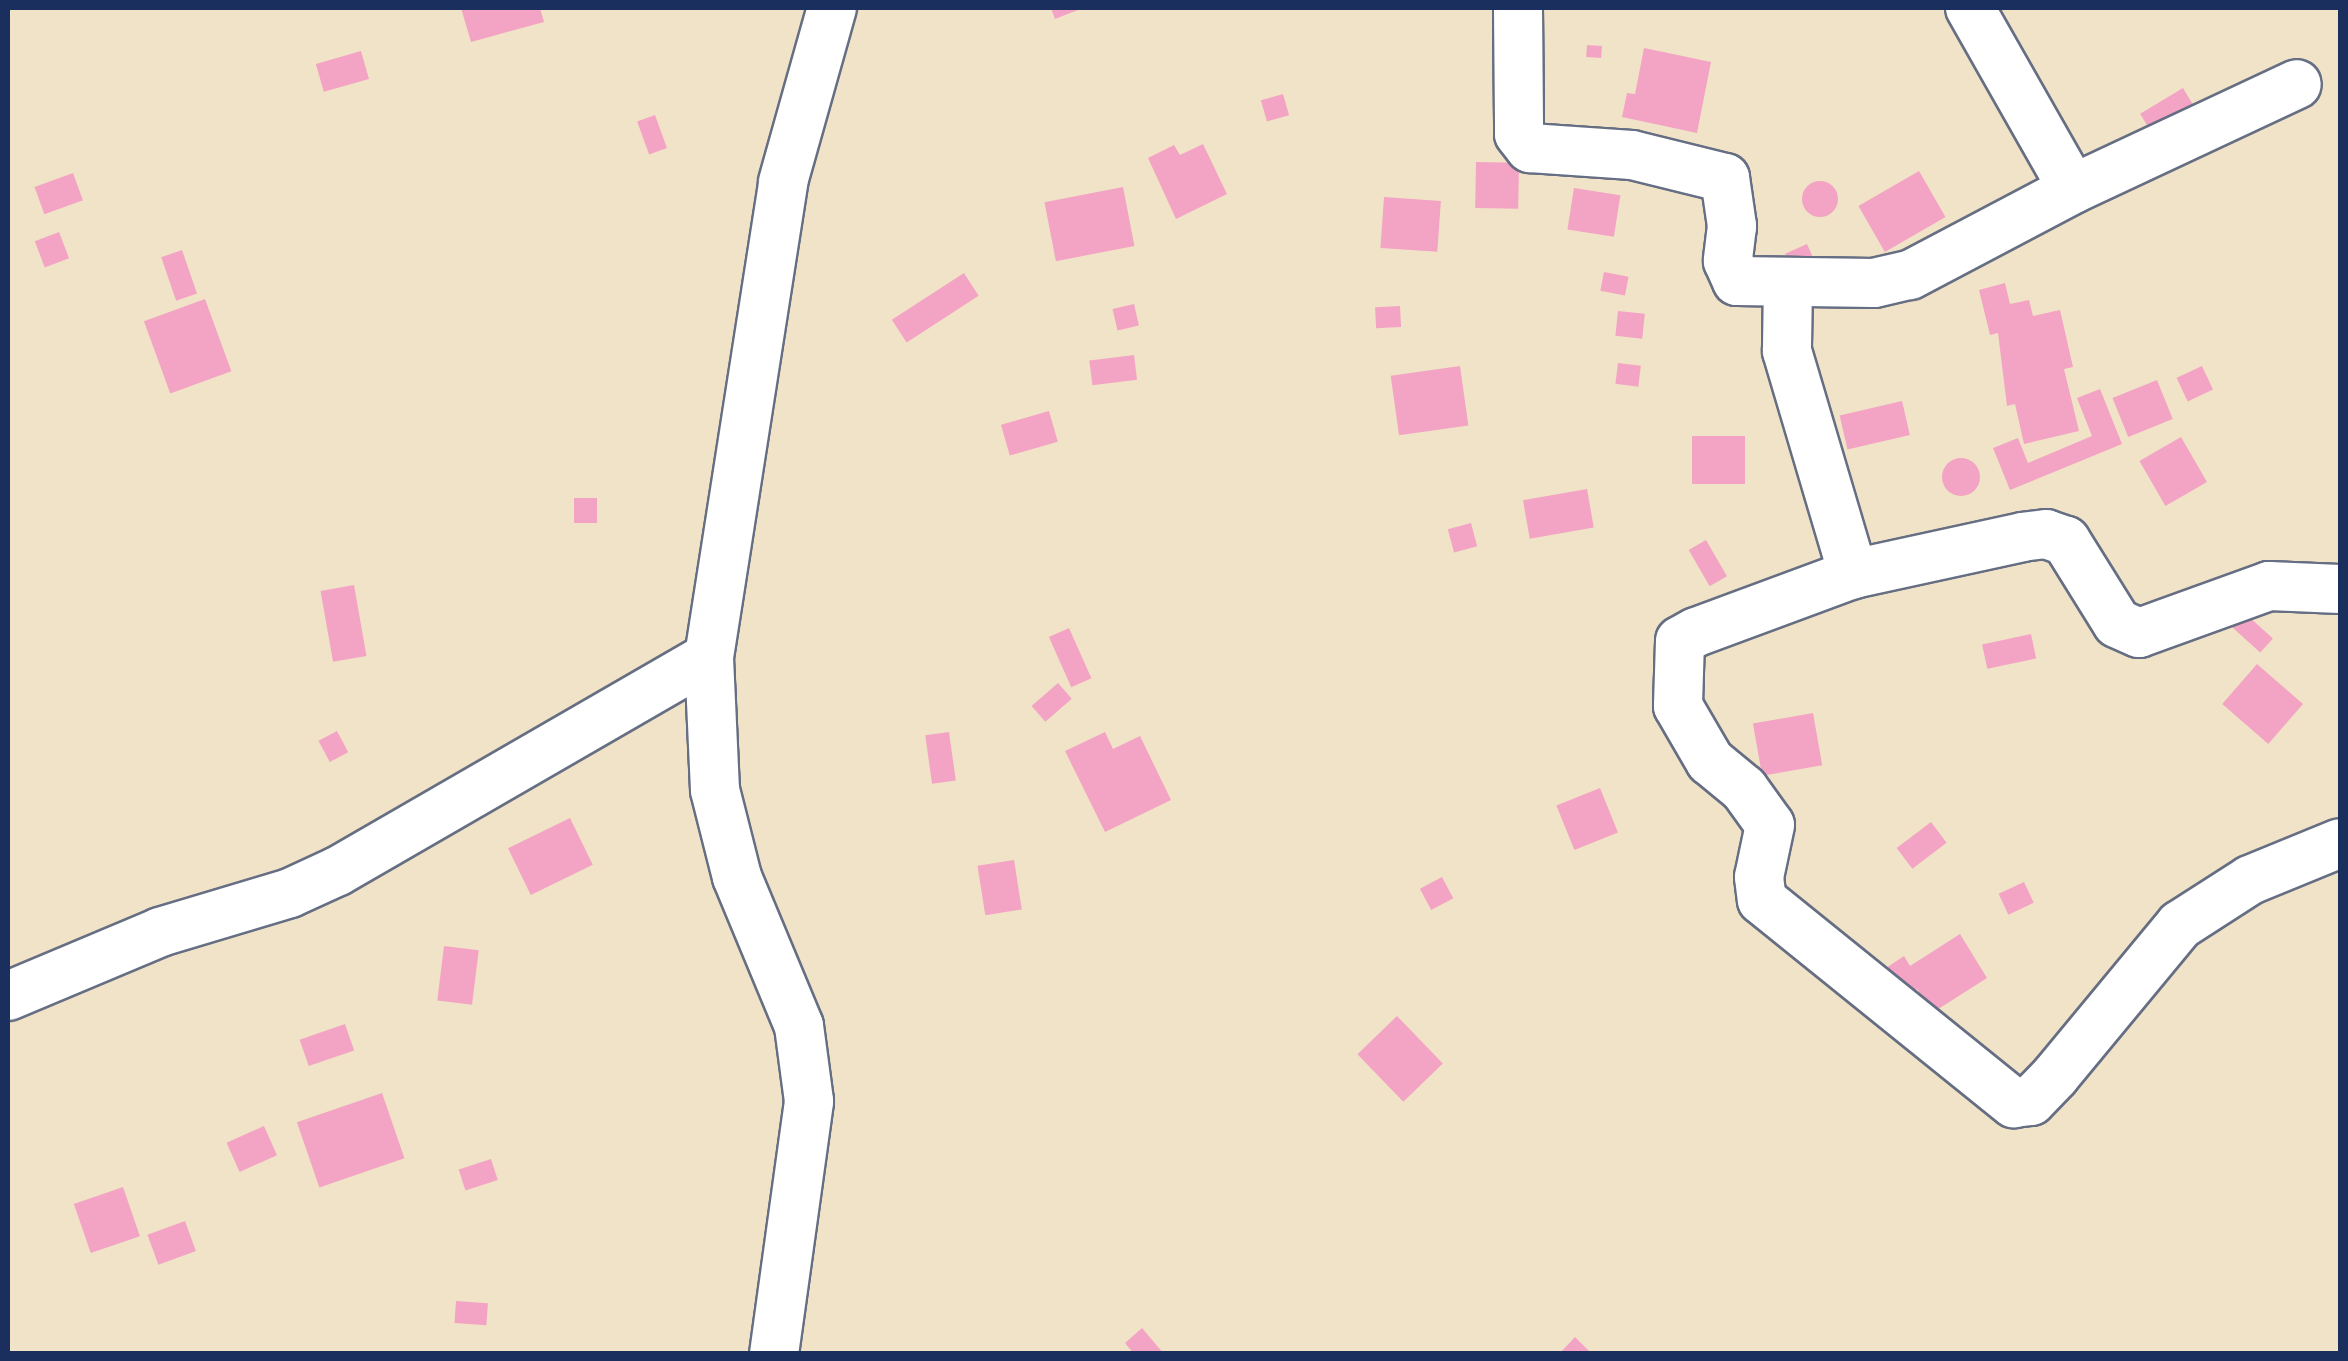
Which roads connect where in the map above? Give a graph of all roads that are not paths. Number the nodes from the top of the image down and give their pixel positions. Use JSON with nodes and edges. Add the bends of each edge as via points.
{"nodes":[{"id":1,"x":832,"y":8,"type":"edge"},
{"id":2,"x":1518,"y":8,"type":"edge"},
{"id":3,"x":1970,"y":8,"type":"edge"},
{"id":4,"x":2297,"y":84,"type":"dead end"},
{"id":5,"x":2073,"y":189,"type":"junction"},
{"id":6,"x":1788,"y":284,"type":"junction"},
{"id":7,"x":1853,"y":574,"type":"junction"},
{"id":8,"x":2340,"y":589,"type":"edge"},
{"id":9,"x":709,"y":657,"type":"junction"},
{"id":10,"x":2340,"y":843,"type":"edge"},
{"id":11,"x":8,"y":996,"type":"edge"},
{"id":12,"x":774,"y":1354,"type":"edge"}],
"edges":[{"from":1,"to":9,"type":"street","via":[[783,182]]},
{"from":2,"to":6,"type":"street","via":[[1519,134],[1530,148],[1632,156],[1725,178],[1730,274],[1736,281]]},
{"from":3,"to":5,"type":"street"},
{"from":4,"to":5,"type":"street"},
{"from":5,"to":6,"type":"street","via":[[1893,281]]},
{"from":6,"to":7,"type":"street","via":[[1787,350]]},
{"from":7,"to":8,"type":"street","via":[[2046,534],[2066,541],[2117,623],[2138,633],[2269,586]]},
{"from":7,"to":10,"type":"street","via":[[1680,641],[1678,706],[1710,761],[1744,789],[1770,825],[1759,877],[1762,900],[2014,1102],[2030,1101],[2055,1076],[2180,925],[2250,880]]},
{"from":9,"to":11,"type":"street","via":[[338,871],[290,893],[160,932]]},
{"from":9,"to":12,"type":"street","via":[[714,790],[736,876],[800,1026],[808,1100]]}]}
